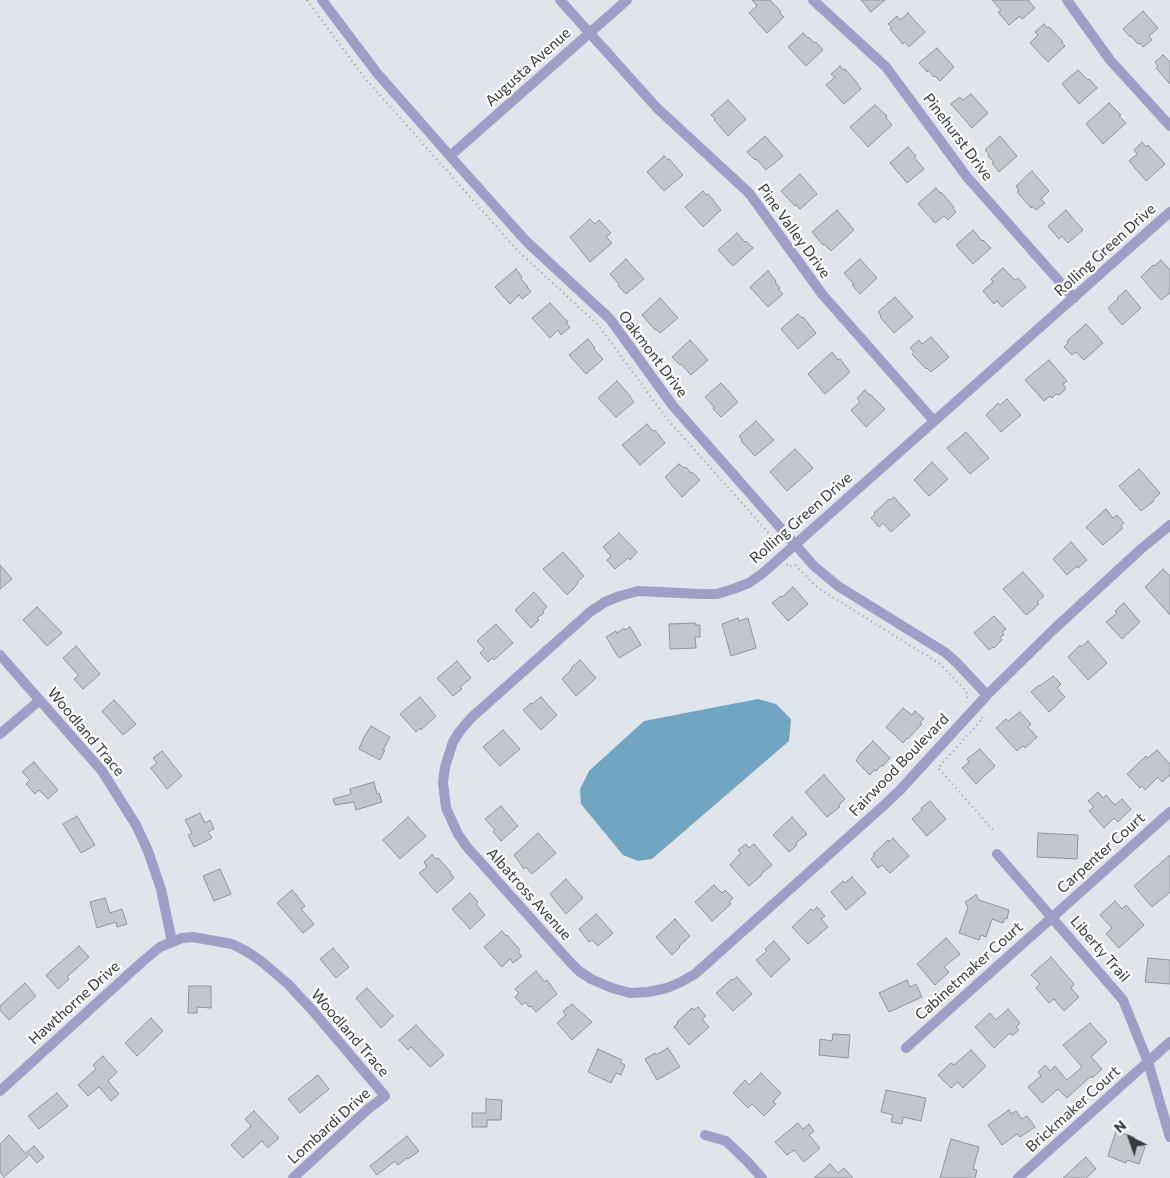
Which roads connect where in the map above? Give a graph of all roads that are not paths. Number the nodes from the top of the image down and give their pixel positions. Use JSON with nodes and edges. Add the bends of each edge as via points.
{"nodes":[{"id":1,"x":322,"y":0,"type":"edge"},
{"id":2,"x":560,"y":0,"type":"edge"},
{"id":3,"x":627,"y":0,"type":"edge"},
{"id":4,"x":813,"y":0,"type":"edge"},
{"id":5,"x":1067,"y":0,"type":"edge"},
{"id":6,"x":589,"y":33,"type":"junction"},
{"id":7,"x":1170,"y":126,"type":"edge"},
{"id":8,"x":450,"y":156,"type":"junction"},
{"id":9,"x":1170,"y":212,"type":"edge"},
{"id":10,"x":1074,"y":298,"type":"junction"},
{"id":11,"x":934,"y":421,"type":"junction"},
{"id":12,"x":1170,"y":525,"type":"edge"},
{"id":13,"x":795,"y":544,"type":"junction"},
{"id":14,"x":0,"y":654,"type":"edge"},
{"id":15,"x":987,"y":695,"type":"junction"},
{"id":16,"x":40,"y":700,"type":"junction"},
{"id":17,"x":0,"y":734,"type":"edge"},
{"id":18,"x":443,"y":782,"type":"joint"},
{"id":19,"x":1170,"y":812,"type":"edge"},
{"id":20,"x":997,"y":854,"type":"dead end"},
{"id":21,"x":1052,"y":917,"type":"junction"},
{"id":22,"x":172,"y":942,"type":"junction"},
{"id":23,"x":630,"y":993,"type":"joint"},
{"id":24,"x":1170,"y":1042,"type":"edge"},
{"id":25,"x":906,"y":1048,"type":"dead end"},
{"id":26,"x":1148,"y":1062,"type":"junction"},
{"id":27,"x":0,"y":1092,"type":"edge"},
{"id":28,"x":385,"y":1096,"type":"joint"},
{"id":29,"x":705,"y":1135,"type":"dead end"},
{"id":30,"x":1170,"y":1137,"type":"edge"},
{"id":31,"x":293,"y":1178,"type":"edge"},
{"id":32,"x":762,"y":1178,"type":"edge"},
{"id":33,"x":1018,"y":1178,"type":"edge"}],
"edges":[{"from":1,"to":8,"type":"street","name":"Oakmont Drive","via":[[377,73]]},
{"from":2,"to":6,"type":"street","name":"Pine Valley Drive"},
{"from":3,"to":6,"type":"street","name":"Augusta Avenue"},
{"from":4,"to":10,"type":"street","name":"Pinehurst Drive","via":[[886,67],[967,177]]},
{"from":5,"to":7,"type":"street","via":[[1110,60]]},
{"from":6,"to":8,"type":"street","name":"Augusta Avenue"},
{"from":6,"to":11,"type":"street","name":"Pine Valley Drive","via":[[657,108],[749,193],[822,294]]},
{"from":8,"to":13,"type":"street","name":"Oakmont Drive","via":[[526,241],[610,319],[673,406]]},
{"from":9,"to":10,"type":"street","name":"Rolling Green Drive"},
{"from":10,"to":11,"type":"street","name":"Rolling Green Drive"},
{"from":11,"to":13,"type":"street","name":"Rolling Green Drive"},
{"from":12,"to":15,"type":"street","name":"Fairwood Boulevard","via":[[1053,630]]},
{"from":13,"to":15,"type":"street","name":"Oakmont Drive","via":[[838,586],[946,652]]},
{"from":13,"to":18,"type":"street","name":"Rolling Green Drive","via":[[763,573],[733,589],[716,594],[638,591],[605,602],[471,718],[453,742]]},
{"from":14,"to":16,"type":"street","name":"Woodland Trace"},
{"from":15,"to":23,"type":"street","name":"Fairwood Boulevard","via":[[901,789],[695,974],[667,988]]},
{"from":16,"to":17,"type":"street"},
{"from":16,"to":22,"type":"street","name":"Woodland Trace","via":[[102,771],[136,825],[161,889]]},
{"from":18,"to":23,"type":"street","name":"Albatross Avenue","via":[[446,808],[458,834],[474,854],[580,971],[591,979]]},
{"from":19,"to":21,"type":"street","name":"Carpenter Court"},
{"from":20,"to":21,"type":"street","name":"Liberty Trail"},
{"from":21,"to":25,"type":"street","name":"Cabinetmaker Court"},
{"from":21,"to":26,"type":"street","name":"Liberty Trail","via":[[1123,1000]]},
{"from":22,"to":27,"type":"street","name":"Hawthorne Drive","via":[[142,962]]},
{"from":22,"to":28,"type":"street","name":"Woodland Trace","via":[[193,937],[232,944],[246,951],[288,984]]},
{"from":24,"to":26,"type":"street","name":"Brickmaker Court"},
{"from":26,"to":30,"type":"street","name":"Liberty Trail"},
{"from":26,"to":33,"type":"street","name":"Brickmaker Court"},
{"from":28,"to":31,"type":"street","name":"Lombardi Drive"},
{"from":29,"to":32,"type":"street","via":[[726,1141]]}]}
